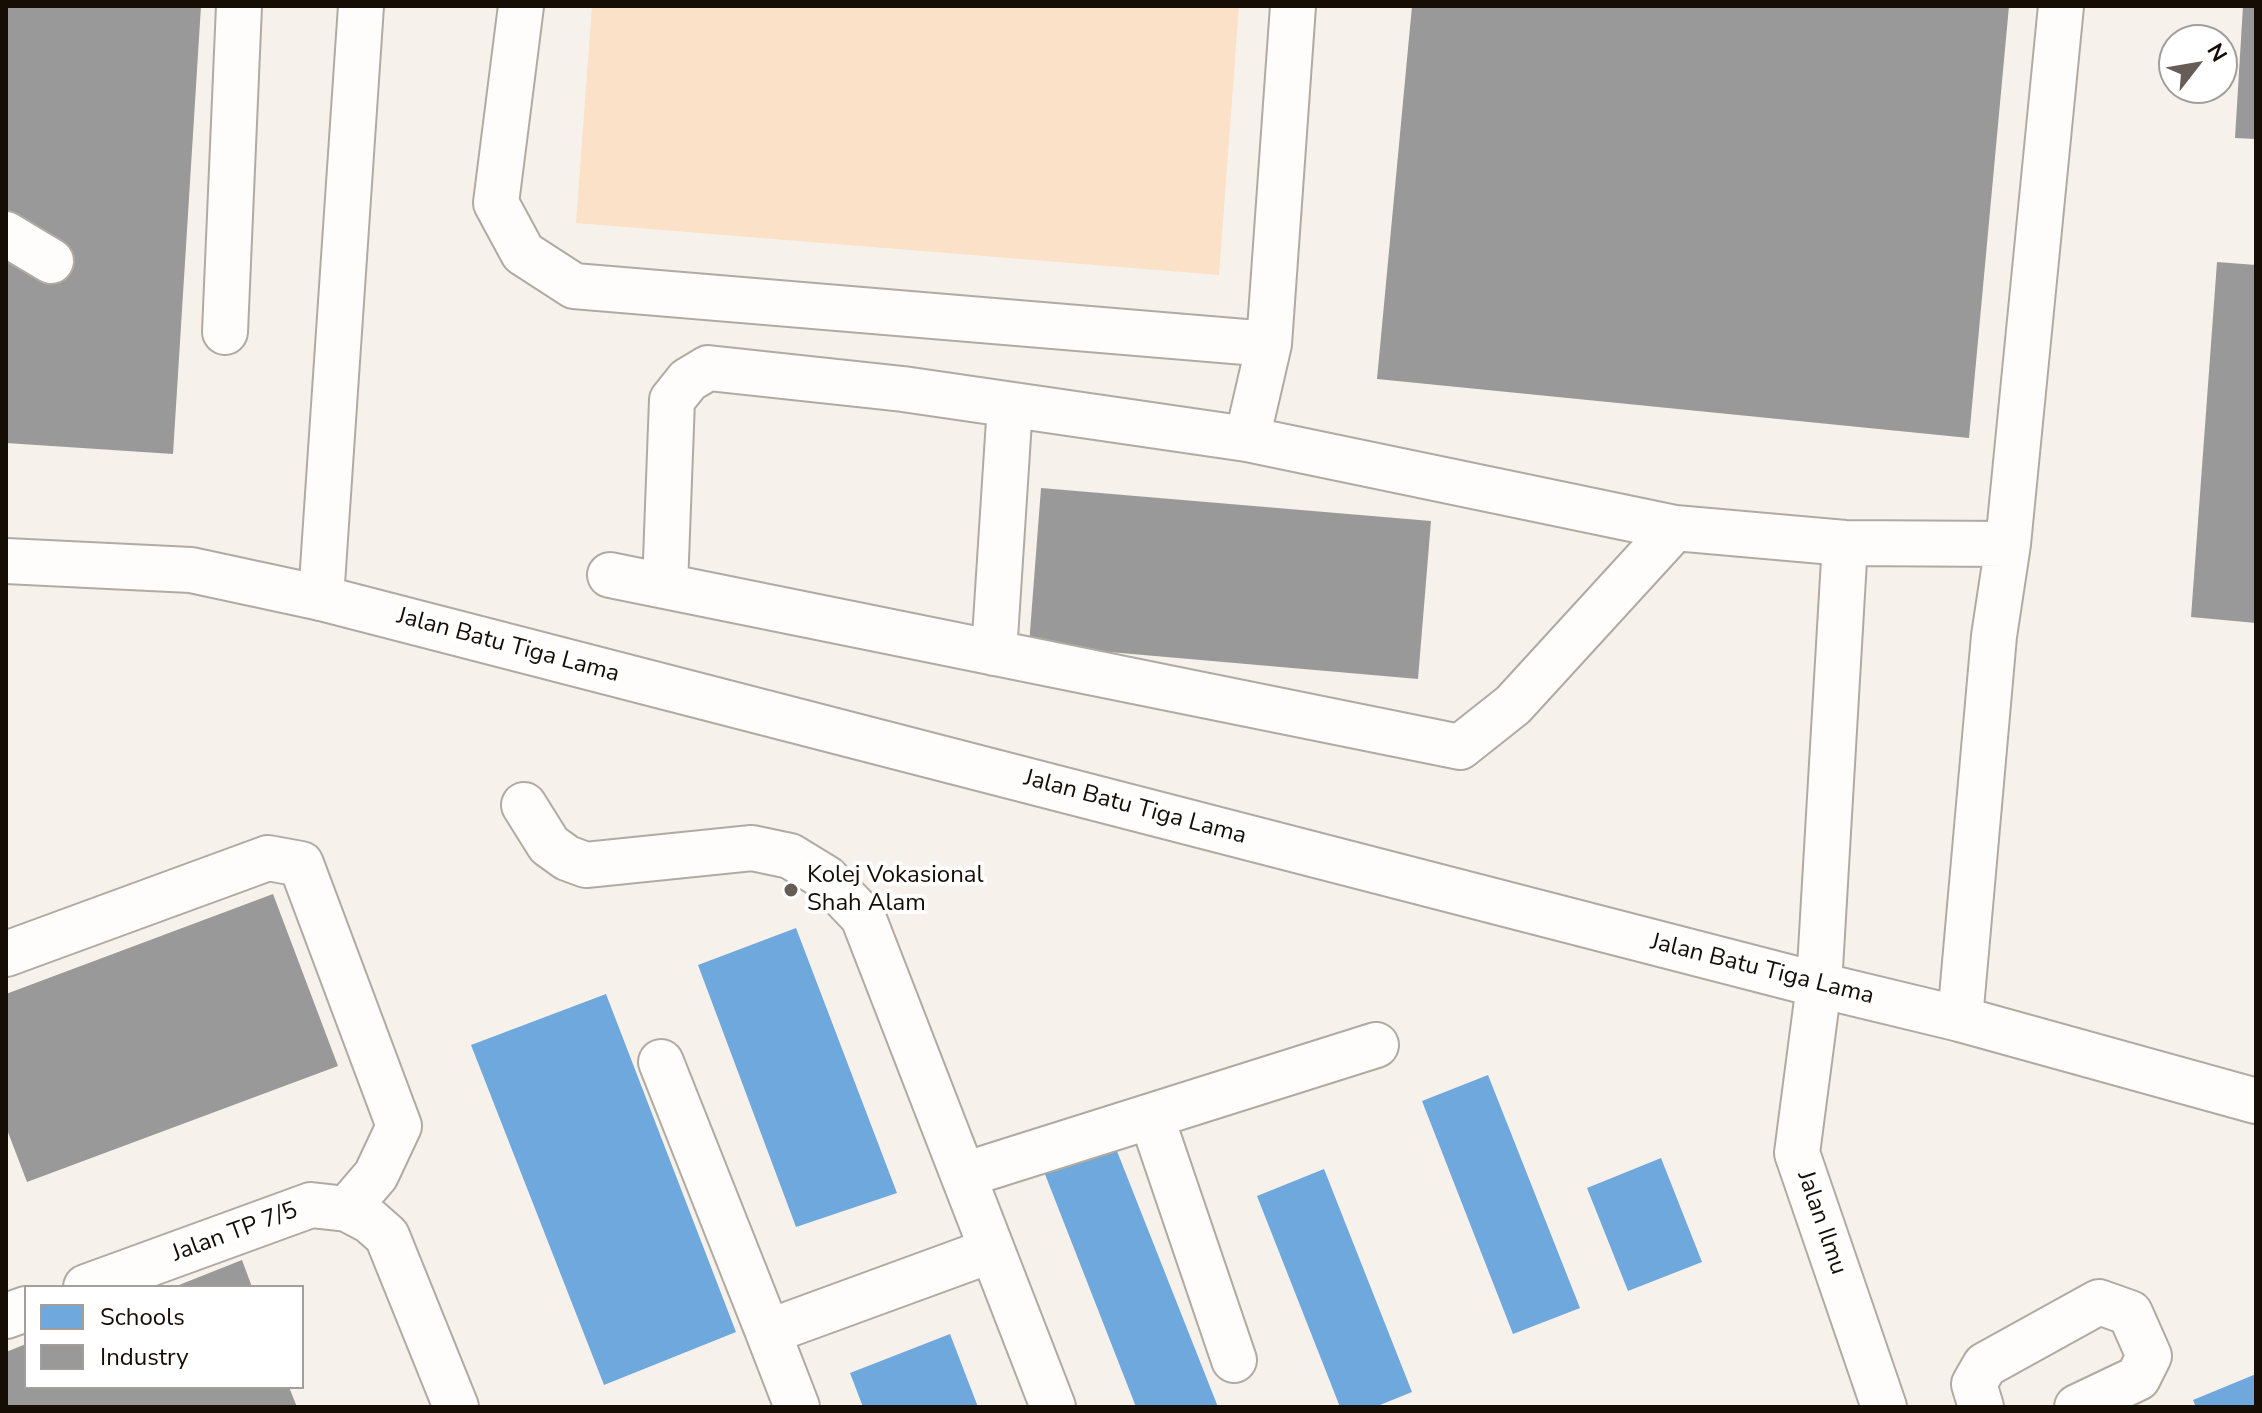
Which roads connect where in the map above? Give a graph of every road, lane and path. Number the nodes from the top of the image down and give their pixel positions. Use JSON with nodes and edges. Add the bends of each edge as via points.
{"nodes":[{"id":1,"x":239,"y":6,"type":"edge"},
{"id":2,"x":361,"y":6,"type":"edge"},
{"id":3,"x":521,"y":6,"type":"edge"},
{"id":4,"x":1293,"y":6,"type":"edge"},
{"id":5,"x":2061,"y":6,"type":"edge"},
{"id":6,"x":6,"y":234,"type":"edge"},
{"id":7,"x":51,"y":261,"type":"dead end"},
{"id":8,"x":225,"y":332,"type":"dead end"},
{"id":9,"x":1269,"y":344,"type":"junction"},
{"id":10,"x":1010,"y":405,"type":"junction"},
{"id":11,"x":1247,"y":439,"type":"junction"},
{"id":12,"x":1675,"y":528,"type":"junction"},
{"id":13,"x":1845,"y":543,"type":"junction"},
{"id":14,"x":2008,"y":544,"type":"junction"},
{"id":15,"x":6,"y":561,"type":"edge"},
{"id":16,"x":610,"y":575,"type":"dead end"},
{"id":17,"x":665,"y":586,"type":"junction"},
{"id":18,"x":321,"y":598,"type":"junction"},
{"id":19,"x":994,"y":653,"type":"junction"},
{"id":20,"x":524,"y":805,"type":"dead end"},
{"id":21,"x":6,"y":954,"type":"edge"},
{"id":22,"x":1819,"y":985,"type":"junction"},
{"id":23,"x":1960,"y":1019,"type":"junction"},
{"id":24,"x":1376,"y":1045,"type":"dead end"},
{"id":25,"x":661,"y":1062,"type":"dead end"},
{"id":26,"x":2256,"y":1101,"type":"edge"},
{"id":27,"x":1151,"y":1116,"type":"junction"},
{"id":28,"x":964,"y":1175,"type":"junction"},
{"id":29,"x":347,"y":1209,"type":"junction"},
{"id":30,"x":992,"y":1250,"type":"junction"},
{"id":31,"x":91,"y":1285,"type":"edge"},
{"id":32,"x":768,"y":1332,"type":"junction"},
{"id":33,"x":1234,"y":1360,"type":"dead end"},
{"id":34,"x":456,"y":1407,"type":"edge"},
{"id":35,"x":797,"y":1407,"type":"edge"},
{"id":36,"x":1053,"y":1407,"type":"edge"},
{"id":37,"x":1884,"y":1407,"type":"edge"},
{"id":38,"x":1981,"y":1407,"type":"edge"},
{"id":39,"x":2077,"y":1407,"type":"edge"}],
"edges":[{"from":1,"to":8,"type":"main road"},
{"from":2,"to":18,"type":"main road"},
{"from":3,"to":9,"type":"main road","via":[[496,203],[523,253],[574,286]]},
{"from":4,"to":9,"type":"main road"},
{"from":5,"to":14,"type":"main road"},
{"from":6,"to":7,"type":"main road"},
{"from":9,"to":11,"type":"main road"},
{"from":10,"to":11,"type":"main road"},
{"from":10,"to":17,"type":"main road","via":[[708,368],[688,380],[672,400]]},
{"from":10,"to":19,"type":"main road"},
{"from":11,"to":12,"type":"main road"},
{"from":12,"to":13,"type":"main road"},
{"from":12,"to":19,"type":"main road","via":[[1513,705],[1460,747]]},
{"from":13,"to":14,"type":"main road"},
{"from":13,"to":22,"type":"main road","name":"Jalan Ilmu"},
{"from":14,"to":23,"type":"main road","via":[[1994,636]]},
{"from":15,"to":18,"type":"main road","name":"Jalan Batu Tiga Lama","via":[[191,570]]},
{"from":16,"to":17,"type":"main road"},
{"from":17,"to":19,"type":"main road"},
{"from":18,"to":22,"type":"main road","name":"Jalan Batu Tiga Lama"},
{"from":20,"to":28,"type":"main road","via":[[549,845],[586,865],[752,848],[790,856],[826,878],[863,917]]},
{"from":21,"to":29,"type":"main road","via":[[268,858],[301,864],[399,1126],[376,1175]]},
{"from":22,"to":23,"type":"main road","name":"Jalan Batu Tiga Lama"},
{"from":22,"to":37,"type":"main road","name":"Jalan Ilmu","via":[[1797,1153]]},
{"from":23,"to":26,"type":"main road","name":"Jalan Batu Tiga Lama"},
{"from":24,"to":27,"type":"main road"},
{"from":25,"to":32,"type":"main road"},
{"from":27,"to":28,"type":"main road"},
{"from":27,"to":33,"type":"main road"},
{"from":28,"to":30,"type":"main road"},
{"from":29,"to":31,"type":"main road","name":"Jalan TP 7/5","via":[[311,1205]]},
{"from":29,"to":34,"type":"main road","name":"Jalan TP 7/5","via":[[387,1236]]},
{"from":30,"to":32,"type":"main road"},
{"from":30,"to":36,"type":"main road"},
{"from":32,"to":35,"type":"main road"},
{"from":38,"to":39,"type":"main road","via":[[1974,1384],[1985,1365],[2099,1302],[2130,1313],[2149,1356],[2138,1378]]}]}
